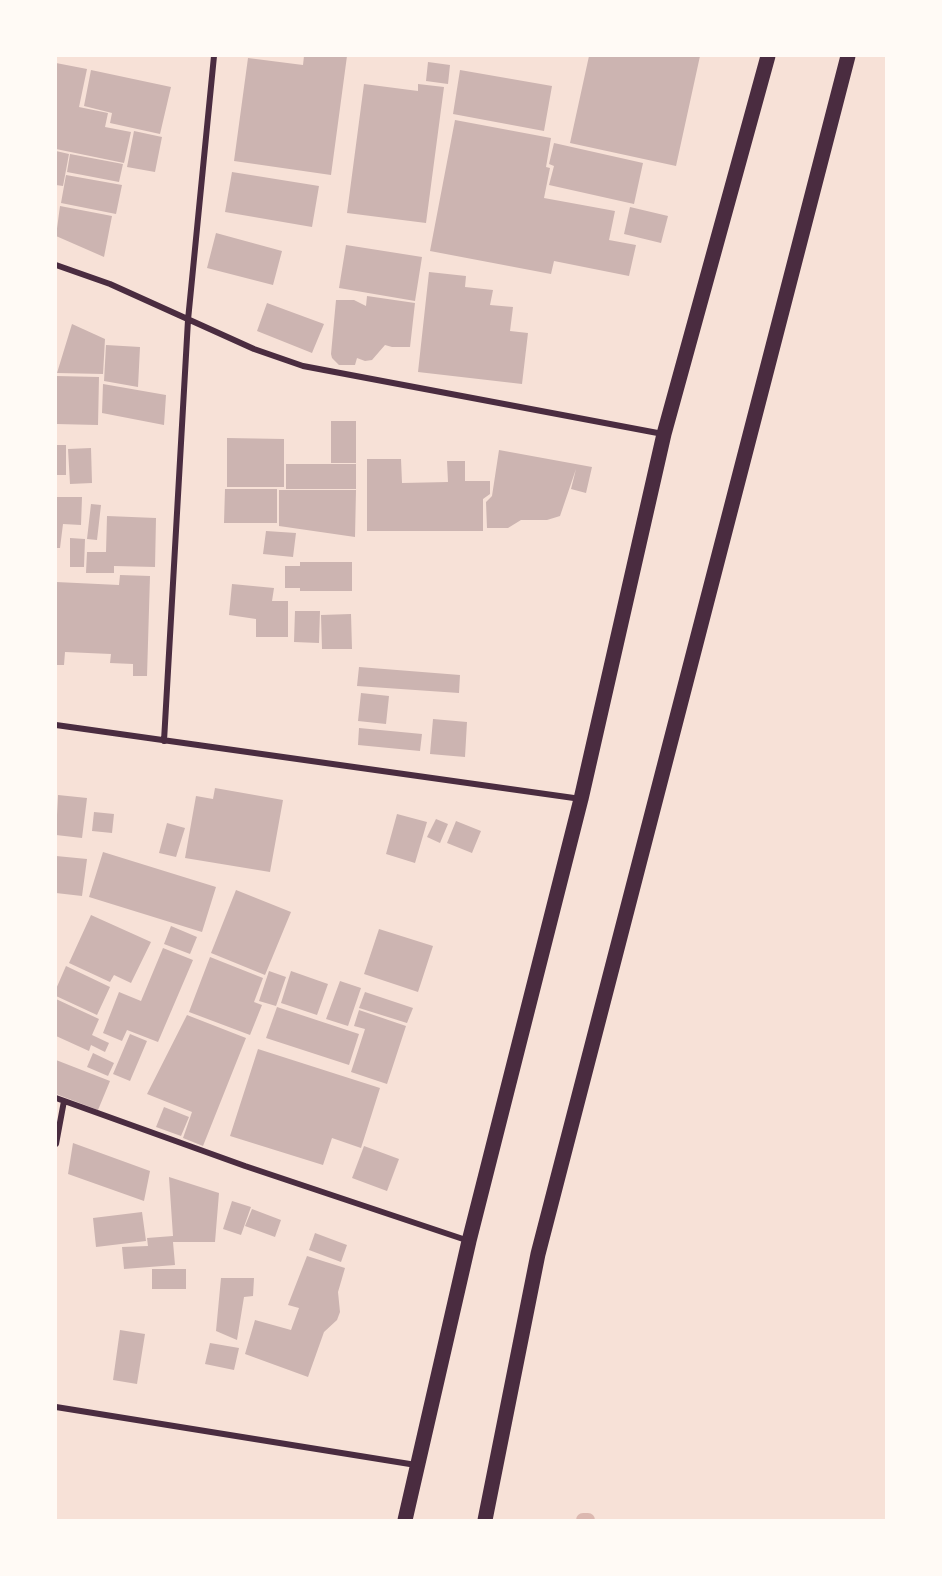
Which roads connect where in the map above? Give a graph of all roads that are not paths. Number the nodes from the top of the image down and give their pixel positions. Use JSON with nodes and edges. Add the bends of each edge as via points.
{"nodes":[{"id":1,"x":214,"y":56,"type":"edge"},
{"id":2,"x":768,"y":56,"type":"edge"},
{"id":3,"x":848,"y":56,"type":"edge"},
{"id":4,"x":56,"y":265,"type":"edge"},
{"id":5,"x":188,"y":320,"type":"junction"},
{"id":6,"x":664,"y":434,"type":"junction"},
{"id":7,"x":56,"y":725,"type":"edge"},
{"id":8,"x":164,"y":741,"type":"junction"},
{"id":9,"x":581,"y":799,"type":"junction"},
{"id":10,"x":56,"y":1098,"type":"edge"},
{"id":11,"x":64,"y":1101,"type":"junction"},
{"id":12,"x":56,"y":1144,"type":"edge"},
{"id":13,"x":469,"y":1241,"type":"junction"},
{"id":14,"x":56,"y":1407,"type":"edge"},
{"id":15,"x":417,"y":1466,"type":"junction"},
{"id":16,"x":405,"y":1521,"type":"edge"},
{"id":17,"x":485,"y":1521,"type":"edge"}],
"edges":[{"from":1,"to":5,"type":"street"},
{"from":2,"to":6,"type":"main road"},
{"from":3,"to":17,"type":"main road","via":[[541,1242]]},
{"from":4,"to":5,"type":"street","via":[[110,284]]},
{"from":5,"to":6,"type":"street","via":[[303,366]]},
{"from":5,"to":8,"type":"street"},
{"from":6,"to":9,"type":"main road"},
{"from":7,"to":8,"type":"street"},
{"from":8,"to":9,"type":"street"},
{"from":9,"to":13,"type":"main road"},
{"from":10,"to":11,"type":"street"},
{"from":11,"to":12,"type":"street"},
{"from":11,"to":13,"type":"street"},
{"from":13,"to":15,"type":"main road"},
{"from":14,"to":15,"type":"street"},
{"from":15,"to":16,"type":"main road"}]}
